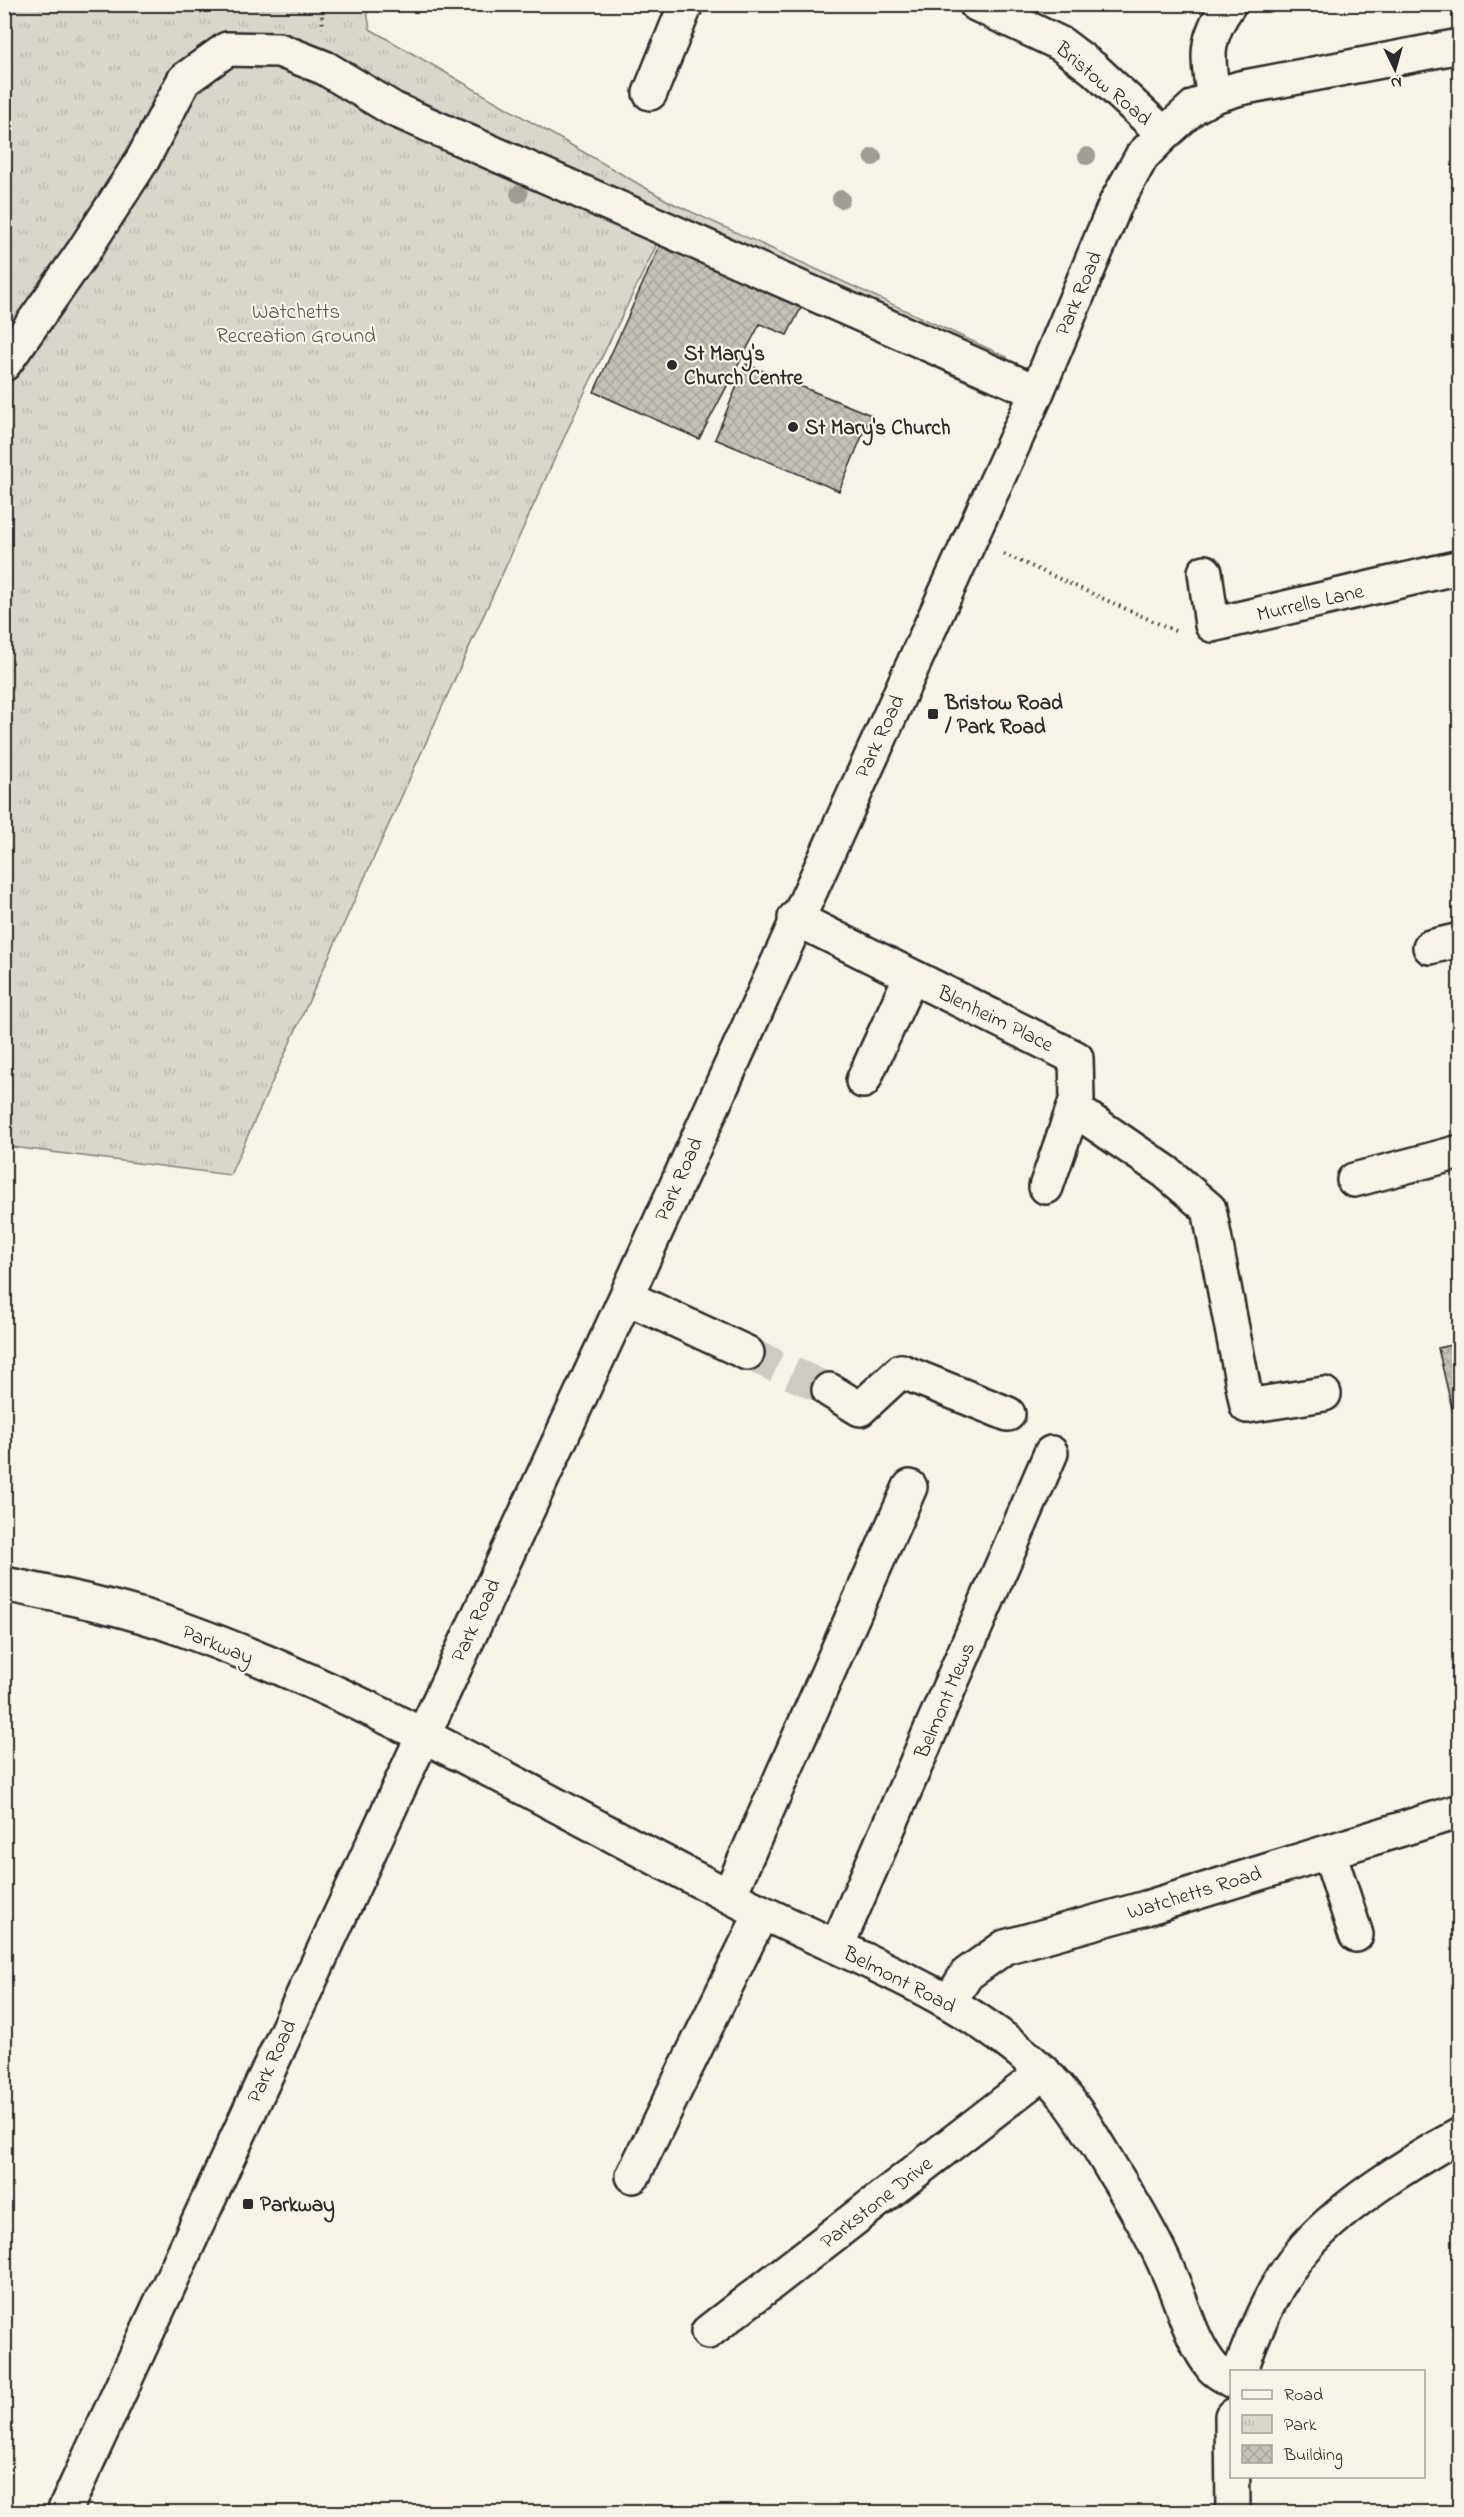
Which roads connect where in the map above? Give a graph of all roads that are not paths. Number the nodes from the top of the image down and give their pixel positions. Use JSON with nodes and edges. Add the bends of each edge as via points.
{"nodes":[{"id":1,"x":686,"y":4,"type":"edge"},
{"id":2,"x":976,"y":4,"type":"edge"},
{"id":3,"x":1229,"y":4,"type":"edge"},
{"id":4,"x":1460,"y":46,"type":"edge"},
{"id":5,"x":650,"y":93,"type":"dead end"},
{"id":6,"x":1214,"y":96,"type":"junction"},
{"id":7,"x":1164,"y":134,"type":"junction"},
{"id":8,"x":4,"y":364,"type":"edge"},
{"id":9,"x":1037,"y":392,"type":"junction"},
{"id":10,"x":1460,"y":567,"type":"edge"},
{"id":11,"x":1205,"y":572,"type":"dead end"},
{"id":12,"x":795,"y":918,"type":"junction"},
{"id":13,"x":911,"y":976,"type":"junction"},
{"id":14,"x":863,"y":1081,"type":"dead end"},
{"id":15,"x":1074,"y":1109,"type":"junction"},
{"id":16,"x":1460,"y":1152,"type":"edge"},
{"id":17,"x":1354,"y":1180,"type":"dead end"},
{"id":18,"x":1046,"y":1187,"type":"dead end"},
{"id":19,"x":626,"y":1296,"type":"junction"},
{"id":20,"x":747,"y":1353,"type":"tunnel mouth"},
{"id":21,"x":829,"y":1390,"type":"tunnel mouth"},
{"id":22,"x":1324,"y":1394,"type":"dead end"},
{"id":23,"x":1008,"y":1414,"type":"dead end"},
{"id":24,"x":1051,"y":1453,"type":"dead end"},
{"id":25,"x":910,"y":1487,"type":"dead end"},
{"id":26,"x":4,"y":1584,"type":"edge"},
{"id":27,"x":422,"y":1734,"type":"junction"},
{"id":28,"x":1460,"y":1811,"type":"edge"},
{"id":29,"x":1329,"y":1852,"type":"junction"},
{"id":30,"x":729,"y":1896,"type":"junction"},
{"id":31,"x":762,"y":1912,"type":"junction"},
{"id":32,"x":1356,"y":1935,"type":"dead end"},
{"id":33,"x":837,"y":1946,"type":"junction"},
{"id":34,"x":949,"y":2002,"type":"junction"},
{"id":35,"x":1044,"y":2072,"type":"junction"},
{"id":36,"x":1460,"y":2135,"type":"edge"},
{"id":37,"x":633,"y":2176,"type":"dead end"},
{"id":38,"x":708,"y":2332,"type":"dead end"},
{"id":39,"x":1241,"y":2370,"type":"edge"},
{"id":40,"x":1230,"y":2380,"type":"edge"},
{"id":41,"x":1233,"y":2478,"type":"edge"},
{"id":42,"x":64,"y":2512,"type":"edge"},
{"id":43,"x":1233,"y":2512,"type":"edge"}],
"edges":[{"from":1,"to":5,"type":"street"},
{"from":2,"to":7,"type":"street","name":"Bristow Road","via":[[1061,44]]},
{"from":3,"to":6,"type":"street","via":[[1216,23],[1207,60]]},
{"from":4,"to":6,"type":"street","name":"Park Road"},
{"from":6,"to":7,"type":"street","name":"Park Road","via":[[1194,107]]},
{"from":7,"to":9,"type":"street","name":"Park Road","via":[[1142,156],[1116,203]]},
{"from":8,"to":9,"type":"street","via":[[137,169],[184,80],[227,49],[279,50],[325,69],[393,109]]},
{"from":9,"to":12,"type":"street","name":"Park Road"},
{"from":10,"to":11,"type":"street","name":"Murrells Lane","via":[[1212,625]]},
{"from":12,"to":13,"type":"street","name":"Blenheim Place"},
{"from":12,"to":19,"type":"street","name":"Park Road"},
{"from":13,"to":14,"type":"street"},
{"from":13,"to":15,"type":"street","name":"Blenheim Place","via":[[1076,1058]]},
{"from":15,"to":18,"type":"street","name":"Blenheim Place"},
{"from":15,"to":22,"type":"street","via":[[1166,1172],[1209,1209],[1247,1406]]},
{"from":16,"to":17,"type":"street"},
{"from":19,"to":20,"type":"street"},
{"from":19,"to":27,"type":"street","name":"Park Road"},
{"from":21,"to":23,"type":"street","via":[[860,1409],[902,1371]]},
{"from":24,"to":33,"type":"street","name":"Belmont Mews"},
{"from":25,"to":30,"type":"street"},
{"from":26,"to":27,"type":"street","name":"Parkway","via":[[82,1600],[181,1628]]},
{"from":27,"to":30,"type":"street","name":"Belmont Road"},
{"from":27,"to":42,"type":"street","name":"Park Road"},
{"from":28,"to":29,"type":"street","name":"Watchetts Road"},
{"from":29,"to":32,"type":"street"},
{"from":29,"to":34,"type":"street","name":"Watchetts Road","via":[[1005,1947],[967,1974]]},
{"from":30,"to":31,"type":"street","name":"Belmont Road"},
{"from":31,"to":33,"type":"street","name":"Belmont Road"},
{"from":31,"to":37,"type":"street"},
{"from":33,"to":34,"type":"street","name":"Belmont Road"},
{"from":34,"to":35,"type":"street","name":"Belmont Road","via":[[994,2030]]},
{"from":35,"to":38,"type":"street","name":"Parkstone Drive"},
{"from":35,"to":40,"type":"street","name":"Belmont Road","via":[[1084,2122],[1140,2216],[1168,2270],[1189,2325],[1213,2368]]},
{"from":36,"to":39,"type":"street","via":[[1371,2190],[1298,2256],[1261,2319]]},
{"from":41,"to":43,"type":"street"}]}
